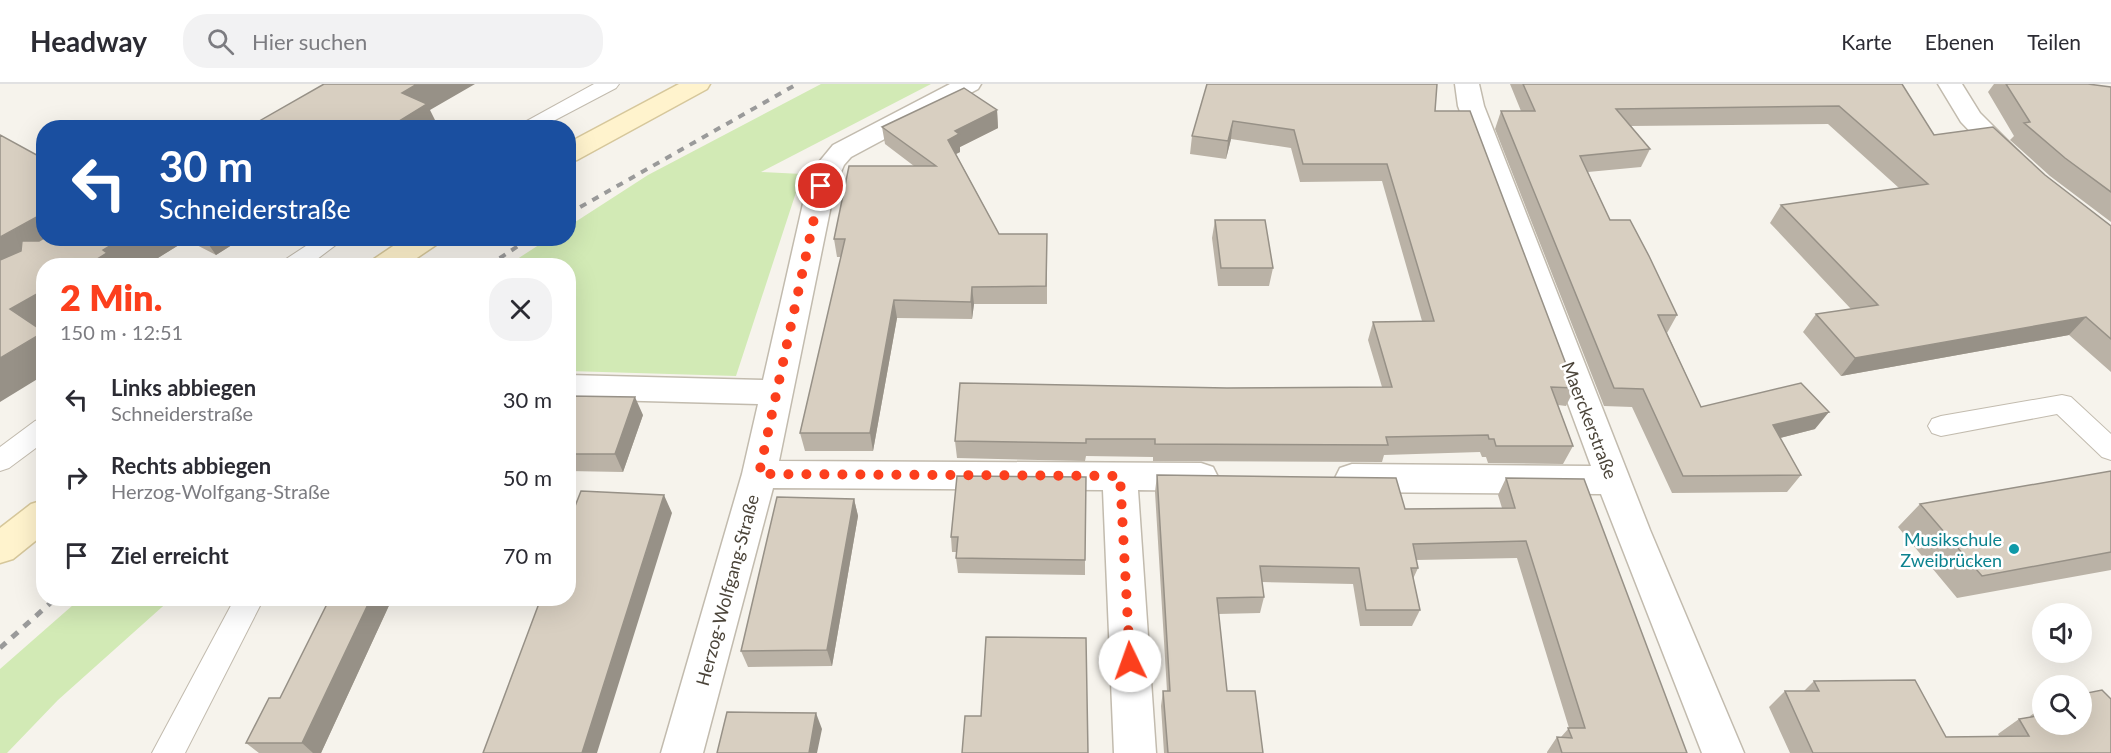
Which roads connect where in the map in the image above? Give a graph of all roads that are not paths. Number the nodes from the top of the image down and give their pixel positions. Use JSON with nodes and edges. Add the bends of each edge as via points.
{"nodes":[{"id":1,"x":609,"y":84,"type":"edge"},
{"id":2,"x":698,"y":84,"type":"edge"},
{"id":3,"x":969,"y":84,"type":"edge"},
{"id":4,"x":1467,"y":84,"type":"edge"},
{"id":5,"x":1950,"y":84,"type":"edge"},
{"id":6,"x":539,"y":120,"type":"edge"},
{"id":7,"x":576,"y":150,"type":"edge"},
{"id":8,"x":2028,"y":173,"type":"edge"},
{"id":9,"x":322,"y":246,"type":"edge"},
{"id":10,"x":414,"y":246,"type":"edge"},
{"id":11,"x":303,"y":258,"type":"edge"},
{"id":12,"x":396,"y":258,"type":"edge"},
{"id":13,"x":576,"y":387,"type":"edge"},
{"id":14,"x":775,"y":392,"type":"junction"},
{"id":15,"x":1941,"y":426,"type":"dead end"},
{"id":16,"x":36,"y":434,"type":"edge"},
{"id":17,"x":2111,"y":450,"type":"edge"},
{"id":18,"x":0,"y":461,"type":"edge"},
{"id":19,"x":759,"y":474,"type":"junction"},
{"id":20,"x":1120,"y":476,"type":"junction"},
{"id":21,"x":1237,"y":477,"type":"edge"},
{"id":22,"x":1320,"y":478,"type":"edge"},
{"id":23,"x":1613,"y":480,"type":"junction"},
{"id":24,"x":36,"y":520,"type":"edge"},
{"id":25,"x":0,"y":548,"type":"edge"},
{"id":26,"x":246,"y":606,"type":"edge"},
{"id":27,"x":168,"y":753,"type":"edge"},
{"id":28,"x":682,"y":753,"type":"edge"},
{"id":29,"x":1135,"y":753,"type":"edge"},
{"id":30,"x":1723,"y":753,"type":"edge"}],
"edges":[{"from":1,"to":6,"type":"lane"},
{"from":2,"to":7,"type":"main road"},
{"from":3,"to":14,"type":"street","name":"Herzog-Wolfgang-Straße","via":[[859,140],[832,162],[821,186]]},
{"from":4,"to":23,"type":"street","name":"Maerckerstraße","via":[[1471,106]]},
{"from":5,"to":8,"type":"street","via":[[1988,138]]},
{"from":9,"to":11,"type":"lane"},
{"from":10,"to":12,"type":"main road"},
{"from":13,"to":14,"type":"street"},
{"from":14,"to":19,"type":"street","name":"Herzog-Wolfgang-Straße"},
{"from":15,"to":17,"type":"lane","via":[[2062,404]]},
{"from":16,"to":18,"type":"lane"},
{"from":19,"to":20,"type":"street"},
{"from":19,"to":28,"type":"street","name":"Herzog-Wolfgang-Straße"},
{"from":20,"to":21,"type":"street"},
{"from":20,"to":29,"type":"street"},
{"from":22,"to":23,"type":"street"},
{"from":23,"to":30,"type":"street","name":"Maerckerstraße"},
{"from":24,"to":25,"type":"main road"},
{"from":26,"to":27,"type":"lane"}]}
